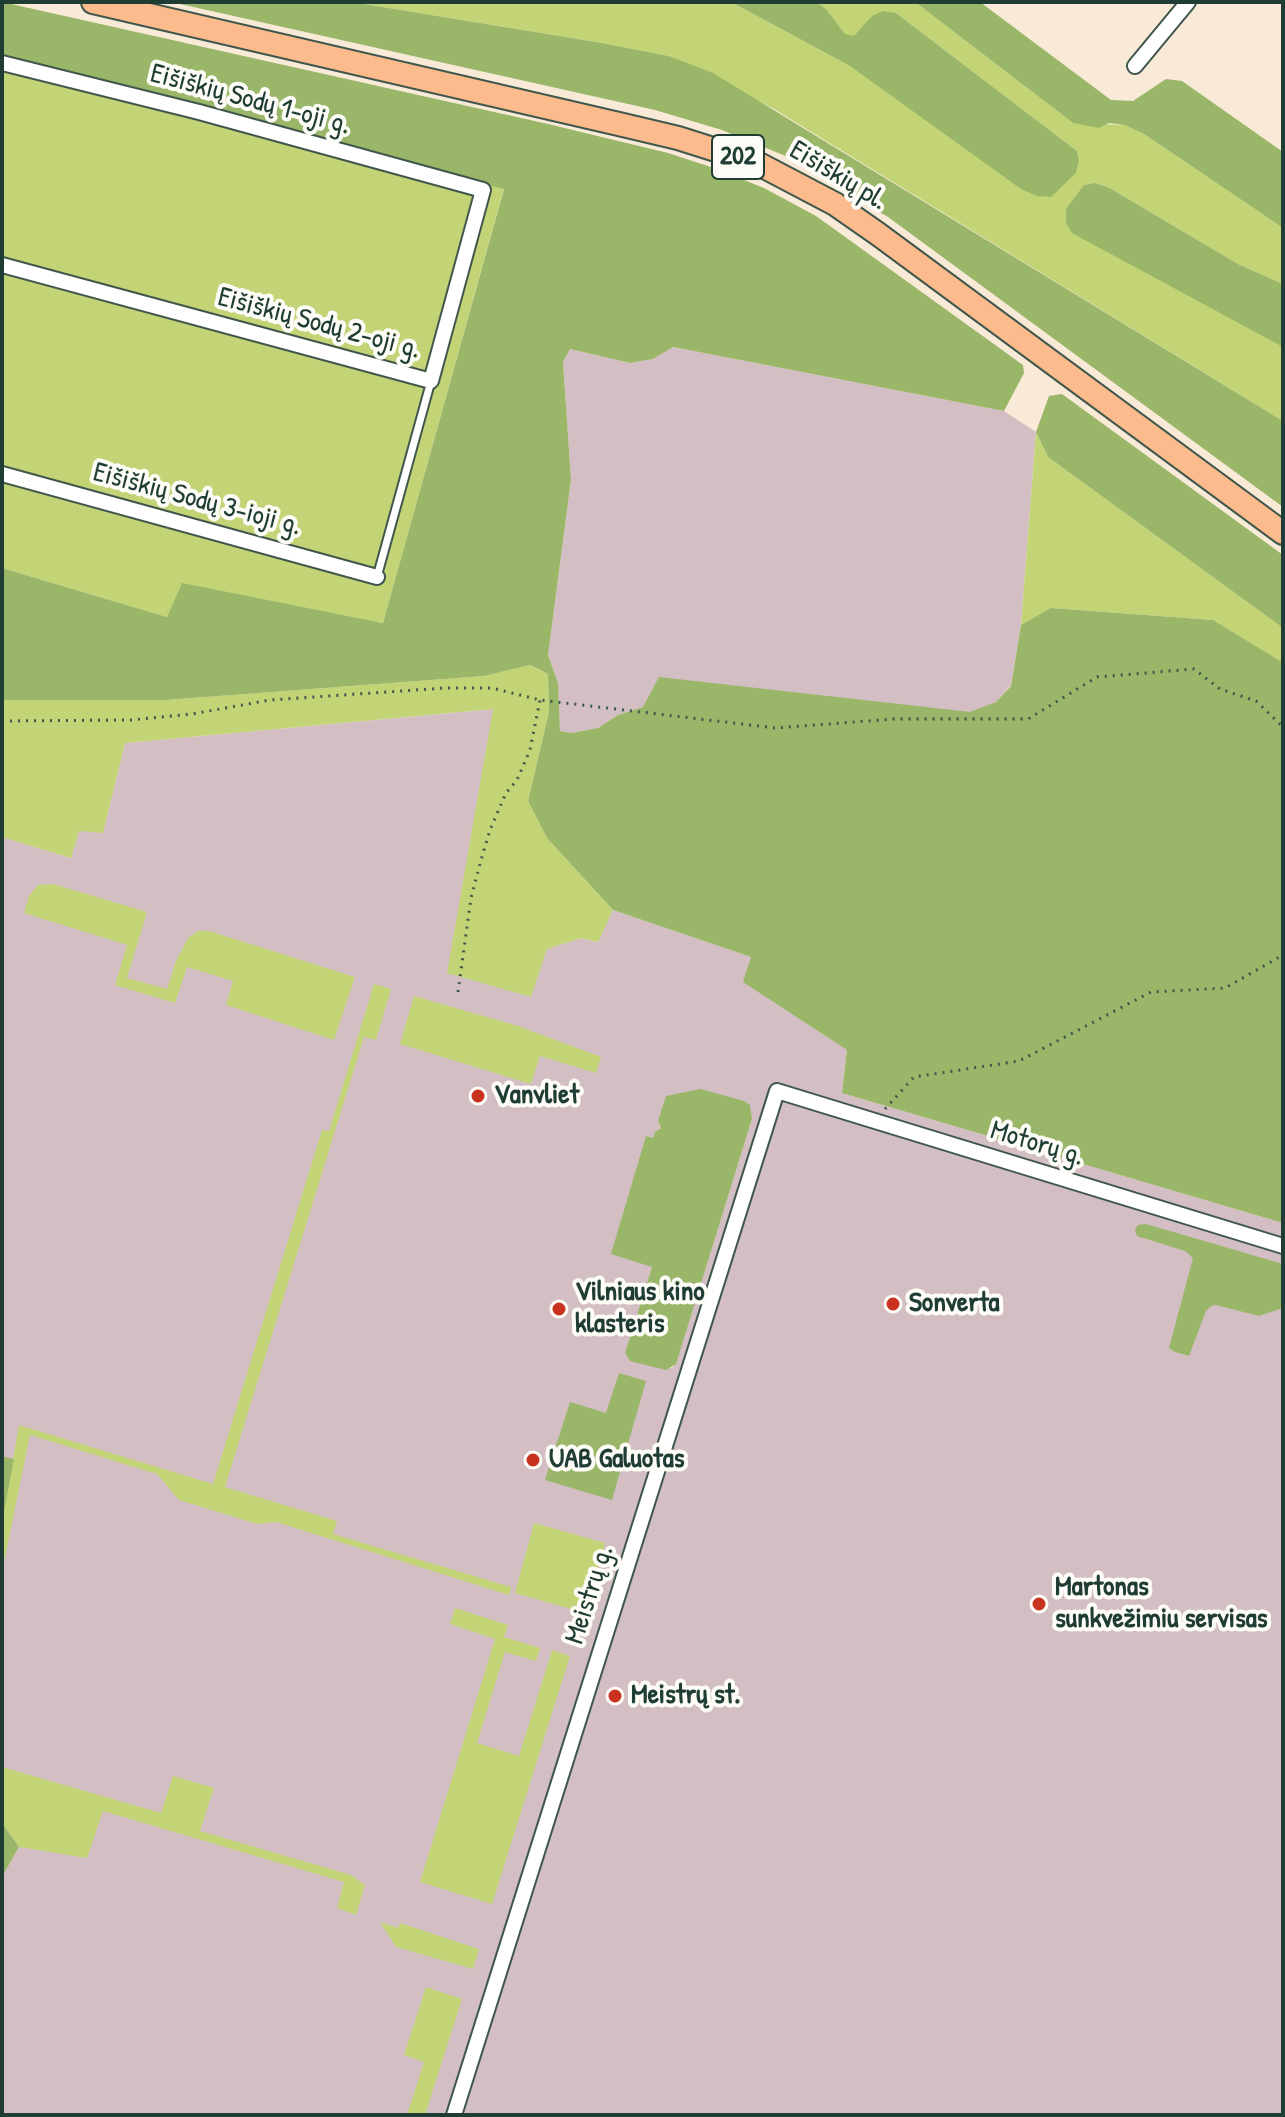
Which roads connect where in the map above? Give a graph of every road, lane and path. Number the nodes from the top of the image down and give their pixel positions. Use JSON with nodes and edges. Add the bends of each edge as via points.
{"nodes":[{"id":1,"x":93,"y":2,"type":"edge"},
{"id":2,"x":1188,"y":2,"type":"edge"},
{"id":3,"x":2,"y":63,"type":"edge"},
{"id":4,"x":1135,"y":66,"type":"dead end"},
{"id":5,"x":483,"y":190,"type":"joint"},
{"id":6,"x":2,"y":265,"type":"edge"},
{"id":7,"x":431,"y":381,"type":"junction"},
{"id":8,"x":2,"y":474,"type":"edge"},
{"id":9,"x":1283,"y":533,"type":"edge"},
{"id":10,"x":377,"y":577,"type":"joint"},
{"id":11,"x":540,"y":700,"type":"junction"},
{"id":12,"x":2,"y":721,"type":"edge"},
{"id":13,"x":1283,"y":727,"type":"edge"},
{"id":14,"x":1283,"y":955,"type":"edge"},
{"id":15,"x":458,"y":992,"type":"dead end"},
{"id":16,"x":777,"y":1091,"type":"joint"},
{"id":17,"x":874,"y":1121,"type":"junction"},
{"id":18,"x":1283,"y":1246,"type":"edge"},
{"id":19,"x":454,"y":2115,"type":"edge"}],
"edges":[{"from":1,"to":9,"type":"main road","name":"Eišiškių pl.","number":"202","via":[[678,138],[757,163],[835,204]]},
{"from":2,"to":4,"type":"street"},
{"from":3,"to":5,"type":"street","name":"Eišiškių Sodų 1-oji g."},
{"from":5,"to":7,"type":"street","name":"Eišiškių Sodų 2-oji g."},
{"from":6,"to":7,"type":"street","name":"Eišiškių Sodų 2-oji g."},
{"from":7,"to":10,"type":"lane"},
{"from":8,"to":10,"type":"street","name":"Eišiškių Sodų 3-ioji g."},
{"from":11,"to":12,"type":"path","via":[[492,688],[445,688],[270,700],[131,720]]},
{"from":11,"to":13,"type":"path","via":[[775,728],[894,719],[1028,719],[1097,677],[1194,669],[1220,689],[1256,701]]},
{"from":11,"to":15,"type":"path","via":[[530,750],[506,793],[481,860]]},
{"from":14,"to":17,"type":"path","via":[[1225,988],[1151,992],[1019,1061],[914,1077]]},
{"from":16,"to":17,"type":"street","name":"Motorų g."},
{"from":16,"to":19,"type":"street","name":"Meistrų g."},
{"from":17,"to":18,"type":"street","name":"Motorų g."}]}
